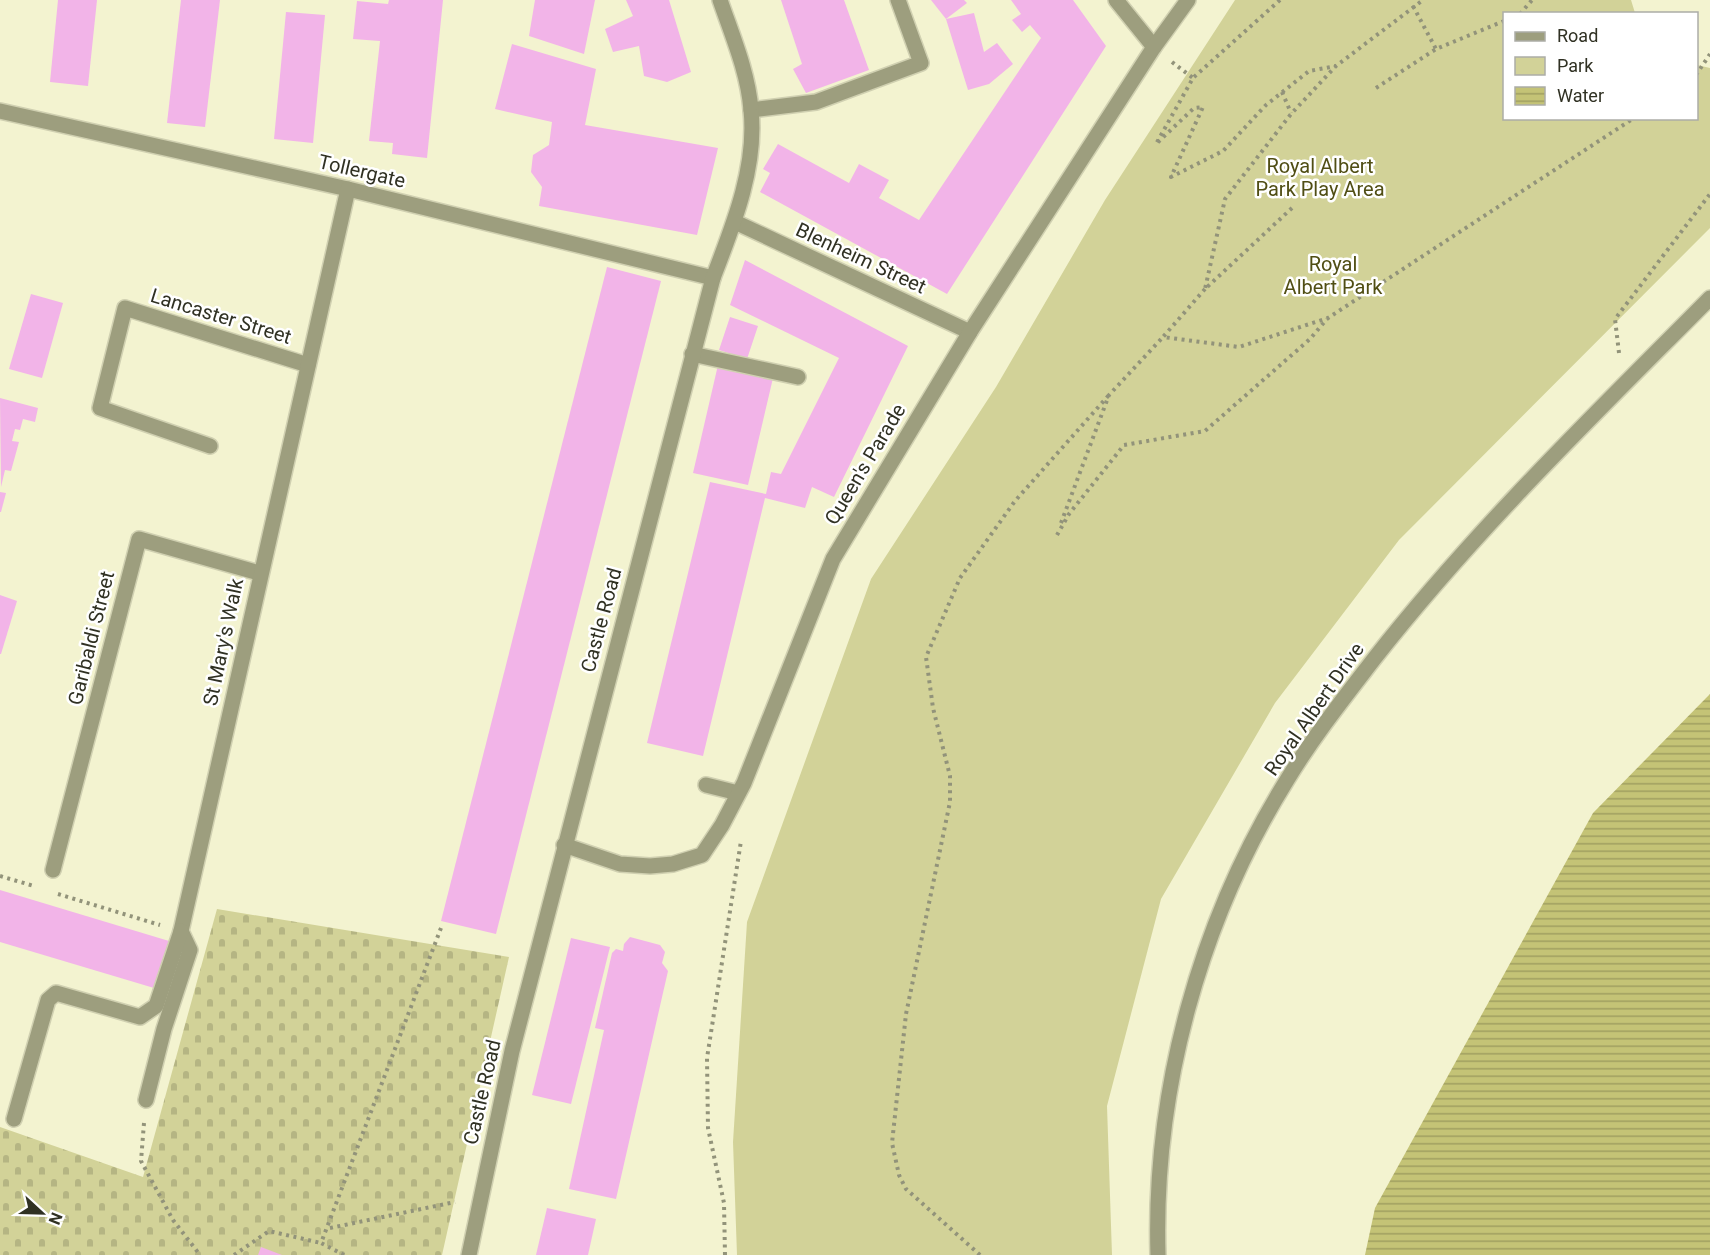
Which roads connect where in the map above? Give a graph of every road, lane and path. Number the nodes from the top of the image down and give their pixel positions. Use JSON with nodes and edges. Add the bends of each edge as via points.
{"nodes":[{"id":1,"x":720,"y":0,"type":"edge"},
{"id":2,"x":898,"y":0,"type":"edge"},
{"id":3,"x":1116,"y":0,"type":"edge"},
{"id":4,"x":1188,"y":0,"type":"edge"},
{"id":5,"x":1280,"y":0,"type":"edge"},
{"id":6,"x":1423,"y":0,"type":"edge"},
{"id":7,"x":1532,"y":0,"type":"edge"},
{"id":8,"x":1413,"y":6,"type":"junction"},
{"id":9,"x":1522,"y":12,"type":"edge"},
{"id":10,"x":1503,"y":21,"type":"edge"},
{"id":11,"x":1154,"y":47,"type":"junction"},
{"id":12,"x":1436,"y":49,"type":"junction"},
{"id":13,"x":1710,"y":54,"type":"edge"},
{"id":14,"x":1336,"y":66,"type":"junction"},
{"id":15,"x":1698,"y":72,"type":"edge"},
{"id":16,"x":1376,"y":88,"type":"dead end"},
{"id":17,"x":1282,"y":92,"type":"junction"},
{"id":18,"x":751,"y":110,"type":"junction"},
{"id":19,"x":0,"y":111,"type":"edge"},
{"id":20,"x":1291,"y":114,"type":"junction"},
{"id":21,"x":1631,"y":120,"type":"edge"},
{"id":22,"x":348,"y":189,"type":"junction"},
{"id":23,"x":1710,"y":194,"type":"edge"},
{"id":24,"x":1292,"y":208,"type":"dead end"},
{"id":25,"x":735,"y":222,"type":"junction"},
{"id":26,"x":713,"y":278,"type":"junction"},
{"id":27,"x":1205,"y":289,"type":"junction"},
{"id":28,"x":1710,"y":298,"type":"edge"},
{"id":29,"x":1328,"y":318,"type":"junction"},
{"id":30,"x":970,"y":332,"type":"junction"},
{"id":31,"x":1162,"y":337,"type":"junction"},
{"id":32,"x":692,"y":354,"type":"junction"},
{"id":33,"x":308,"y":365,"type":"junction"},
{"id":34,"x":798,"y":377,"type":"dead end"},
{"id":35,"x":1623,"y":386,"type":"junction"},
{"id":36,"x":1109,"y":395,"type":"junction"},
{"id":37,"x":210,"y":446,"type":"dead end"},
{"id":38,"x":259,"y":573,"type":"junction"},
{"id":39,"x":706,"y":785,"type":"dead end"},
{"id":40,"x":738,"y":793,"type":"junction"},
{"id":41,"x":722,"y":825,"type":"junction"},
{"id":42,"x":564,"y":845,"type":"junction"},
{"id":43,"x":53,"y":870,"type":"dead end"},
{"id":44,"x":0,"y":876,"type":"edge"},
{"id":45,"x":40,"y":888,"type":"dead end"},
{"id":46,"x":50,"y":891,"type":"dead end"},
{"id":47,"x":441,"y":928,"type":"dead end"},
{"id":48,"x":181,"y":931,"type":"junction"},
{"id":49,"x":146,"y":1100,"type":"joint"},
{"id":50,"x":14,"y":1119,"type":"dead end"},
{"id":51,"x":481,"y":1197,"type":"junction"},
{"id":52,"x":329,"y":1228,"type":"junction"},
{"id":53,"x":321,"y":1243,"type":"junction"},
{"id":54,"x":1158,"y":1254,"type":"edge"},
{"id":55,"x":200,"y":1255,"type":"edge"},
{"id":56,"x":234,"y":1255,"type":"edge"},
{"id":57,"x":344,"y":1255,"type":"edge"},
{"id":58,"x":469,"y":1255,"type":"edge"},
{"id":59,"x":725,"y":1255,"type":"edge"},
{"id":60,"x":980,"y":1255,"type":"edge"}],
"edges":[{"from":1,"to":18,"type":"street","name":"Castle Road","via":[[742,64]]},
{"from":2,"to":18,"type":"street","via":[[921,63],[816,102]]},
{"from":3,"to":11,"type":"street"},
{"from":4,"to":11,"type":"street","name":"Queen's Parade"},
{"from":5,"to":17,"type":"path","via":[[1193,78],[1156,144],[1194,108],[1203,107],[1170,177],[1222,151]]},
{"from":6,"to":8,"type":"path"},
{"from":7,"to":9,"type":"path"},
{"from":8,"to":12,"type":"path"},
{"from":8,"to":14,"type":"path"},
{"from":10,"to":12,"type":"path"},
{"from":11,"to":30,"type":"street","name":"Queen's Parade"},
{"from":12,"to":16,"type":"path"},
{"from":13,"to":15,"type":"path"},
{"from":14,"to":17,"type":"path","via":[[1309,72]]},
{"from":14,"to":20,"type":"path"},
{"from":17,"to":20,"type":"path"},
{"from":18,"to":25,"type":"street","name":"Castle Road","via":[[751,149]]},
{"from":19,"to":22,"type":"street","name":"Tollergate"},
{"from":20,"to":27,"type":"path","via":[[1225,199]]},
{"from":21,"to":29,"type":"path"},
{"from":22,"to":26,"type":"street","name":"Tollergate"},
{"from":22,"to":33,"type":"street","name":"St Mary's Walk"},
{"from":23,"to":35,"type":"path","via":[[1615,319]]},
{"from":24,"to":27,"type":"path"},
{"from":25,"to":26,"type":"street","name":"Castle Road"},
{"from":25,"to":30,"type":"street","name":"Blenheim Street"},
{"from":26,"to":32,"type":"street","name":"Castle Road"},
{"from":27,"to":31,"type":"path"},
{"from":28,"to":35,"type":"street","name":"Royal Albert Drive"},
{"from":29,"to":31,"type":"path","via":[[1239,347]]},
{"from":29,"to":36,"type":"path","via":[[1310,339],[1204,431],[1124,445],[1057,535]]},
{"from":30,"to":40,"type":"street","name":"Queen's Parade","via":[[833,559]]},
{"from":31,"to":36,"type":"path"},
{"from":32,"to":34,"type":"street"},
{"from":32,"to":42,"type":"street","name":"Castle Road"},
{"from":33,"to":37,"type":"street","name":"Lancaster Street","via":[[125,308],[100,408]]},
{"from":33,"to":38,"type":"street","name":"St Mary's Walk"},
{"from":35,"to":54,"type":"street","name":"Royal Albert Drive","via":[[1484,527],[1409,614],[1286,780],[1244,860],[1189,1003],[1167,1101]]},
{"from":36,"to":60,"type":"path","via":[[1015,501],[960,578],[926,657],[933,708],[950,776],[950,802],[906,1014],[892,1143],[906,1189]]},
{"from":38,"to":43,"type":"street","name":"Garibaldi Street","via":[[139,539]]},
{"from":38,"to":48,"type":"street","name":"St Mary's Walk"},
{"from":39,"to":40,"type":"street"},
{"from":40,"to":41,"type":"street","name":"Queen's Parade"},
{"from":41,"to":42,"type":"street","name":"Queen's Parade","via":[[702,855],[673,864],[620,864]]},
{"from":41,"to":59,"type":"path","via":[[742,842],[707,1058],[708,1128],[724,1203]]},
{"from":42,"to":51,"type":"street","name":"Castle Road","via":[[512,1051]]},
{"from":44,"to":45,"type":"path"},
{"from":46,"to":48,"type":"path"},
{"from":47,"to":52,"type":"path"},
{"from":48,"to":49,"type":"street","name":"St Mary's Walk","via":[[190,950]]},
{"from":48,"to":50,"type":"street","via":[[156,1006],[140,1017],[56,993],[48,1000]]},
{"from":49,"to":55,"type":"path","via":[[141,1161],[173,1220]]},
{"from":51,"to":52,"type":"path"},
{"from":51,"to":58,"type":"street","name":"Castle Road"},
{"from":52,"to":53,"type":"path"},
{"from":53,"to":56,"type":"path","via":[[269,1231]]},
{"from":53,"to":57,"type":"path"}]}
